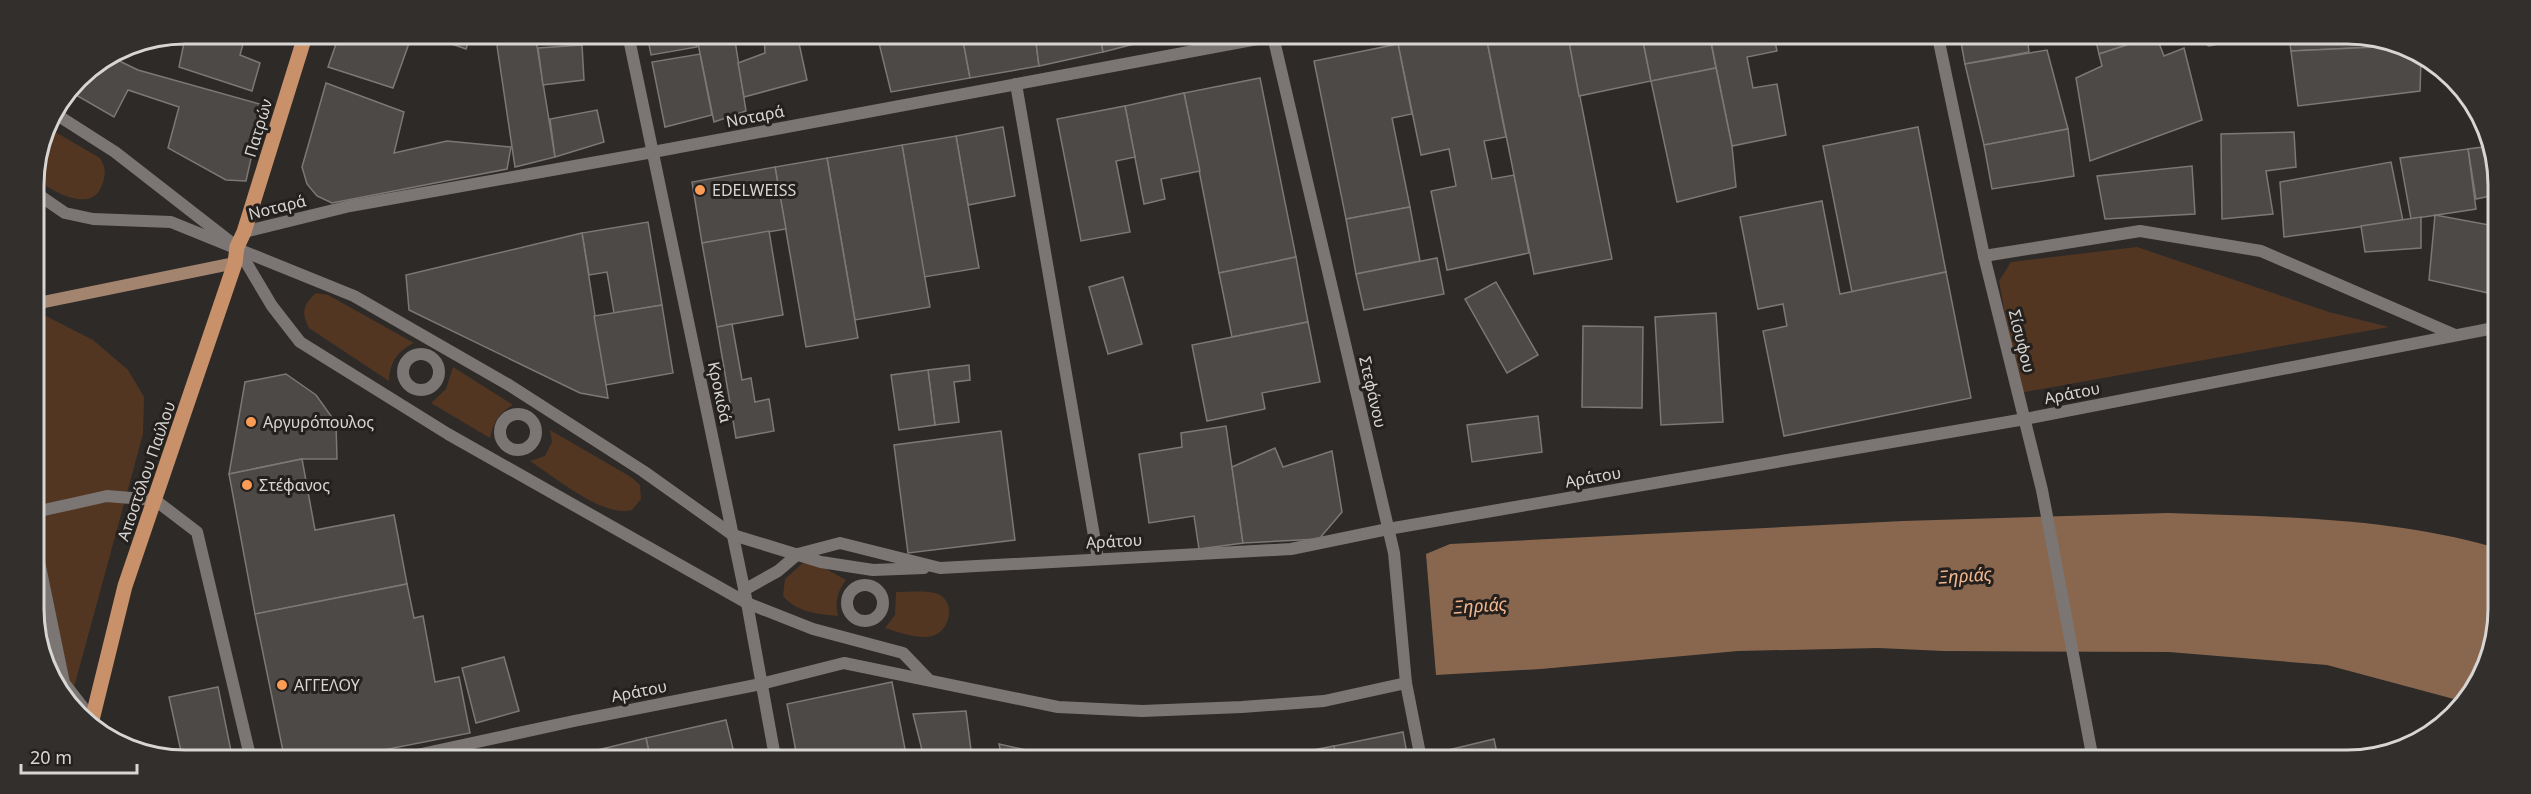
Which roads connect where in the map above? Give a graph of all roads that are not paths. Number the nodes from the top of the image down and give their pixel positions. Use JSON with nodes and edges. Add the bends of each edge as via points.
{"nodes":[{"id":1,"x":303,"y":43,"type":"edge"},
{"id":2,"x":630,"y":43,"type":"edge"},
{"id":3,"x":1237,"y":43,"type":"edge"},
{"id":4,"x":1276,"y":43,"type":"edge"},
{"id":5,"x":1939,"y":43,"type":"edge"},
{"id":6,"x":1017,"y":84,"type":"junction"},
{"id":7,"x":60,"y":117,"type":"edge"},
{"id":8,"x":653,"y":152,"type":"junction"},
{"id":9,"x":44,"y":199,"type":"edge"},
{"id":10,"x":244,"y":232,"type":"junction"},
{"id":11,"x":237,"y":247,"type":"junction"},
{"id":12,"x":1984,"y":256,"type":"junction"},
{"id":13,"x":235,"y":263,"type":"junction"},
{"id":14,"x":44,"y":302,"type":"edge"},
{"id":15,"x":2488,"y":329,"type":"edge"},
{"id":16,"x":2455,"y":335,"type":"junction"},
{"id":17,"x":439,"y":343,"type":"junction"},
{"id":18,"x":430,"y":356,"type":"junction"},
{"id":19,"x":410,"y":386,"type":"junction"},
{"id":20,"x":398,"y":402,"type":"junction"},
{"id":21,"x":536,"y":402,"type":"junction"},
{"id":22,"x":527,"y":416,"type":"junction"},
{"id":23,"x":2025,"y":419,"type":"junction"},
{"id":24,"x":507,"y":447,"type":"junction"},
{"id":25,"x":498,"y":463,"type":"junction"},
{"id":26,"x":155,"y":501,"type":"junction"},
{"id":27,"x":44,"y":510,"type":"edge"},
{"id":28,"x":1388,"y":529,"type":"junction"},
{"id":29,"x":733,"y":535,"type":"junction"},
{"id":30,"x":798,"y":554,"type":"junction"},
{"id":31,"x":1098,"y":559,"type":"junction"},
{"id":32,"x":940,"y":568,"type":"junction"},
{"id":33,"x":873,"y":570,"type":"junction"},
{"id":34,"x":870,"y":585,"type":"junction"},
{"id":35,"x":44,"y":586,"type":"edge"},
{"id":36,"x":744,"y":590,"type":"junction"},
{"id":37,"x":747,"y":603,"type":"junction"},
{"id":38,"x":859,"y":620,"type":"junction"},
{"id":39,"x":849,"y":639,"type":"junction"},
{"id":40,"x":928,"y":680,"type":"junction"},
{"id":41,"x":64,"y":682,"type":"edge"},
{"id":42,"x":1406,"y":683,"type":"junction"},
{"id":43,"x":760,"y":684,"type":"junction"},
{"id":44,"x":93,"y":716,"type":"edge"},
{"id":45,"x":1419,"y":750,"type":"edge"},
{"id":46,"x":2091,"y":750,"type":"edge"},
{"id":47,"x":249,"y":751,"type":"edge"},
{"id":48,"x":437,"y":751,"type":"edge"},
{"id":49,"x":774,"y":751,"type":"edge"}],
"edges":[{"from":1,"to":10,"type":"main road","name":"Πατρών"},
{"from":2,"to":8,"type":"street","name":"Κροκιδά"},
{"from":3,"to":6,"type":"street","name":"Νοταρά"},
{"from":4,"to":28,"type":"street","name":"Στεφάνου"},
{"from":5,"to":12,"type":"street","name":"Σίσυφου"},
{"from":6,"to":8,"type":"street","name":"Νοταρά"},
{"from":6,"to":31,"type":"street"},
{"from":7,"to":11,"type":"street","via":[[115,152]]},
{"from":8,"to":10,"type":"street","name":"Νοταρά","via":[[350,206]]},
{"from":8,"to":29,"type":"street","name":"Κροκιδά"},
{"from":9,"to":11,"type":"street","via":[[65,213],[93,219],[171,222]]},
{"from":10,"to":11,"type":"main road","name":"Αποστόλου Παύλου"},
{"from":11,"to":13,"type":"main road","name":"Αποστόλου Παύλου"},
{"from":11,"to":17,"type":"street","via":[[354,296]]},
{"from":11,"to":20,"type":"street","via":[[272,306],[300,342]]},
{"from":12,"to":16,"type":"street","via":[[2151,232],[2261,251]]},
{"from":12,"to":23,"type":"street","name":"Σίσυφου"},
{"from":13,"to":14,"type":"street"},
{"from":13,"to":26,"type":"main road","name":"Αποστόλου Παύλου"},
{"from":15,"to":16,"type":"street","name":"Αράτου"},
{"from":16,"to":23,"type":"street","name":"Αράτου"},
{"from":17,"to":18,"type":"street"},
{"from":17,"to":21,"type":"street"},
{"from":18,"to":19,"type":"street","via":[[418,354],[407,360],[404,376]]},
{"from":18,"to":19,"type":"street","via":[[439,370],[436,382],[427,389]]},
{"from":19,"to":20,"type":"street"},
{"from":20,"to":25,"type":"street"},
{"from":21,"to":22,"type":"street"},
{"from":21,"to":29,"type":"street"},
{"from":22,"to":24,"type":"street","via":[[514,414],[504,420],[500,431]]},
{"from":22,"to":24,"type":"street","via":[[536,431],[532,442],[523,450]]},
{"from":23,"to":28,"type":"street","name":"Αράτου"},
{"from":23,"to":46,"type":"street","name":"Σίσυφου"},
{"from":24,"to":25,"type":"street"},
{"from":25,"to":37,"type":"street"},
{"from":26,"to":27,"type":"street","via":[[107,496]]},
{"from":26,"to":44,"type":"main road","name":"Αποστόλου Παύλου","via":[[125,586]]},
{"from":26,"to":47,"type":"street","via":[[197,532]]},
{"from":28,"to":31,"type":"street","name":"Αράτου","via":[[1291,549]]},
{"from":28,"to":42,"type":"street","name":"Στεφάνου","via":[[1394,553]]},
{"from":29,"to":30,"type":"street"},
{"from":29,"to":36,"type":"street","name":"Κροκιδά"},
{"from":30,"to":32,"type":"street","name":"Αράτου","via":[[840,543]]},
{"from":30,"to":33,"type":"street","via":[[821,562]]},
{"from":30,"to":36,"type":"street","name":"Αράτου","via":[[778,571]]},
{"from":31,"to":32,"type":"street","name":"Αράτου"},
{"from":32,"to":33,"type":"street"},
{"from":33,"to":34,"type":"street"},
{"from":34,"to":38,"type":"street","via":[[856,588],[848,596],[848,607]]},
{"from":34,"to":38,"type":"street","via":[[882,596],[882,608],[876,618]]},
{"from":35,"to":41,"type":"street"},
{"from":36,"to":37,"type":"street","name":"Κροκιδά"},
{"from":37,"to":39,"type":"street"},
{"from":37,"to":43,"type":"street","name":"Κροκιδά"},
{"from":38,"to":39,"type":"street"},
{"from":39,"to":40,"type":"street","via":[[903,653]]},
{"from":40,"to":42,"type":"street","name":"Αράτου","via":[[1059,707],[1142,711],[1324,701]]},
{"from":40,"to":43,"type":"street","name":"Αράτου","via":[[844,663]]},
{"from":42,"to":45,"type":"street","name":"Στεφάνου"},
{"from":43,"to":48,"type":"street","name":"Αράτου"},
{"from":43,"to":49,"type":"street","name":"Κροκιδά"}]}
